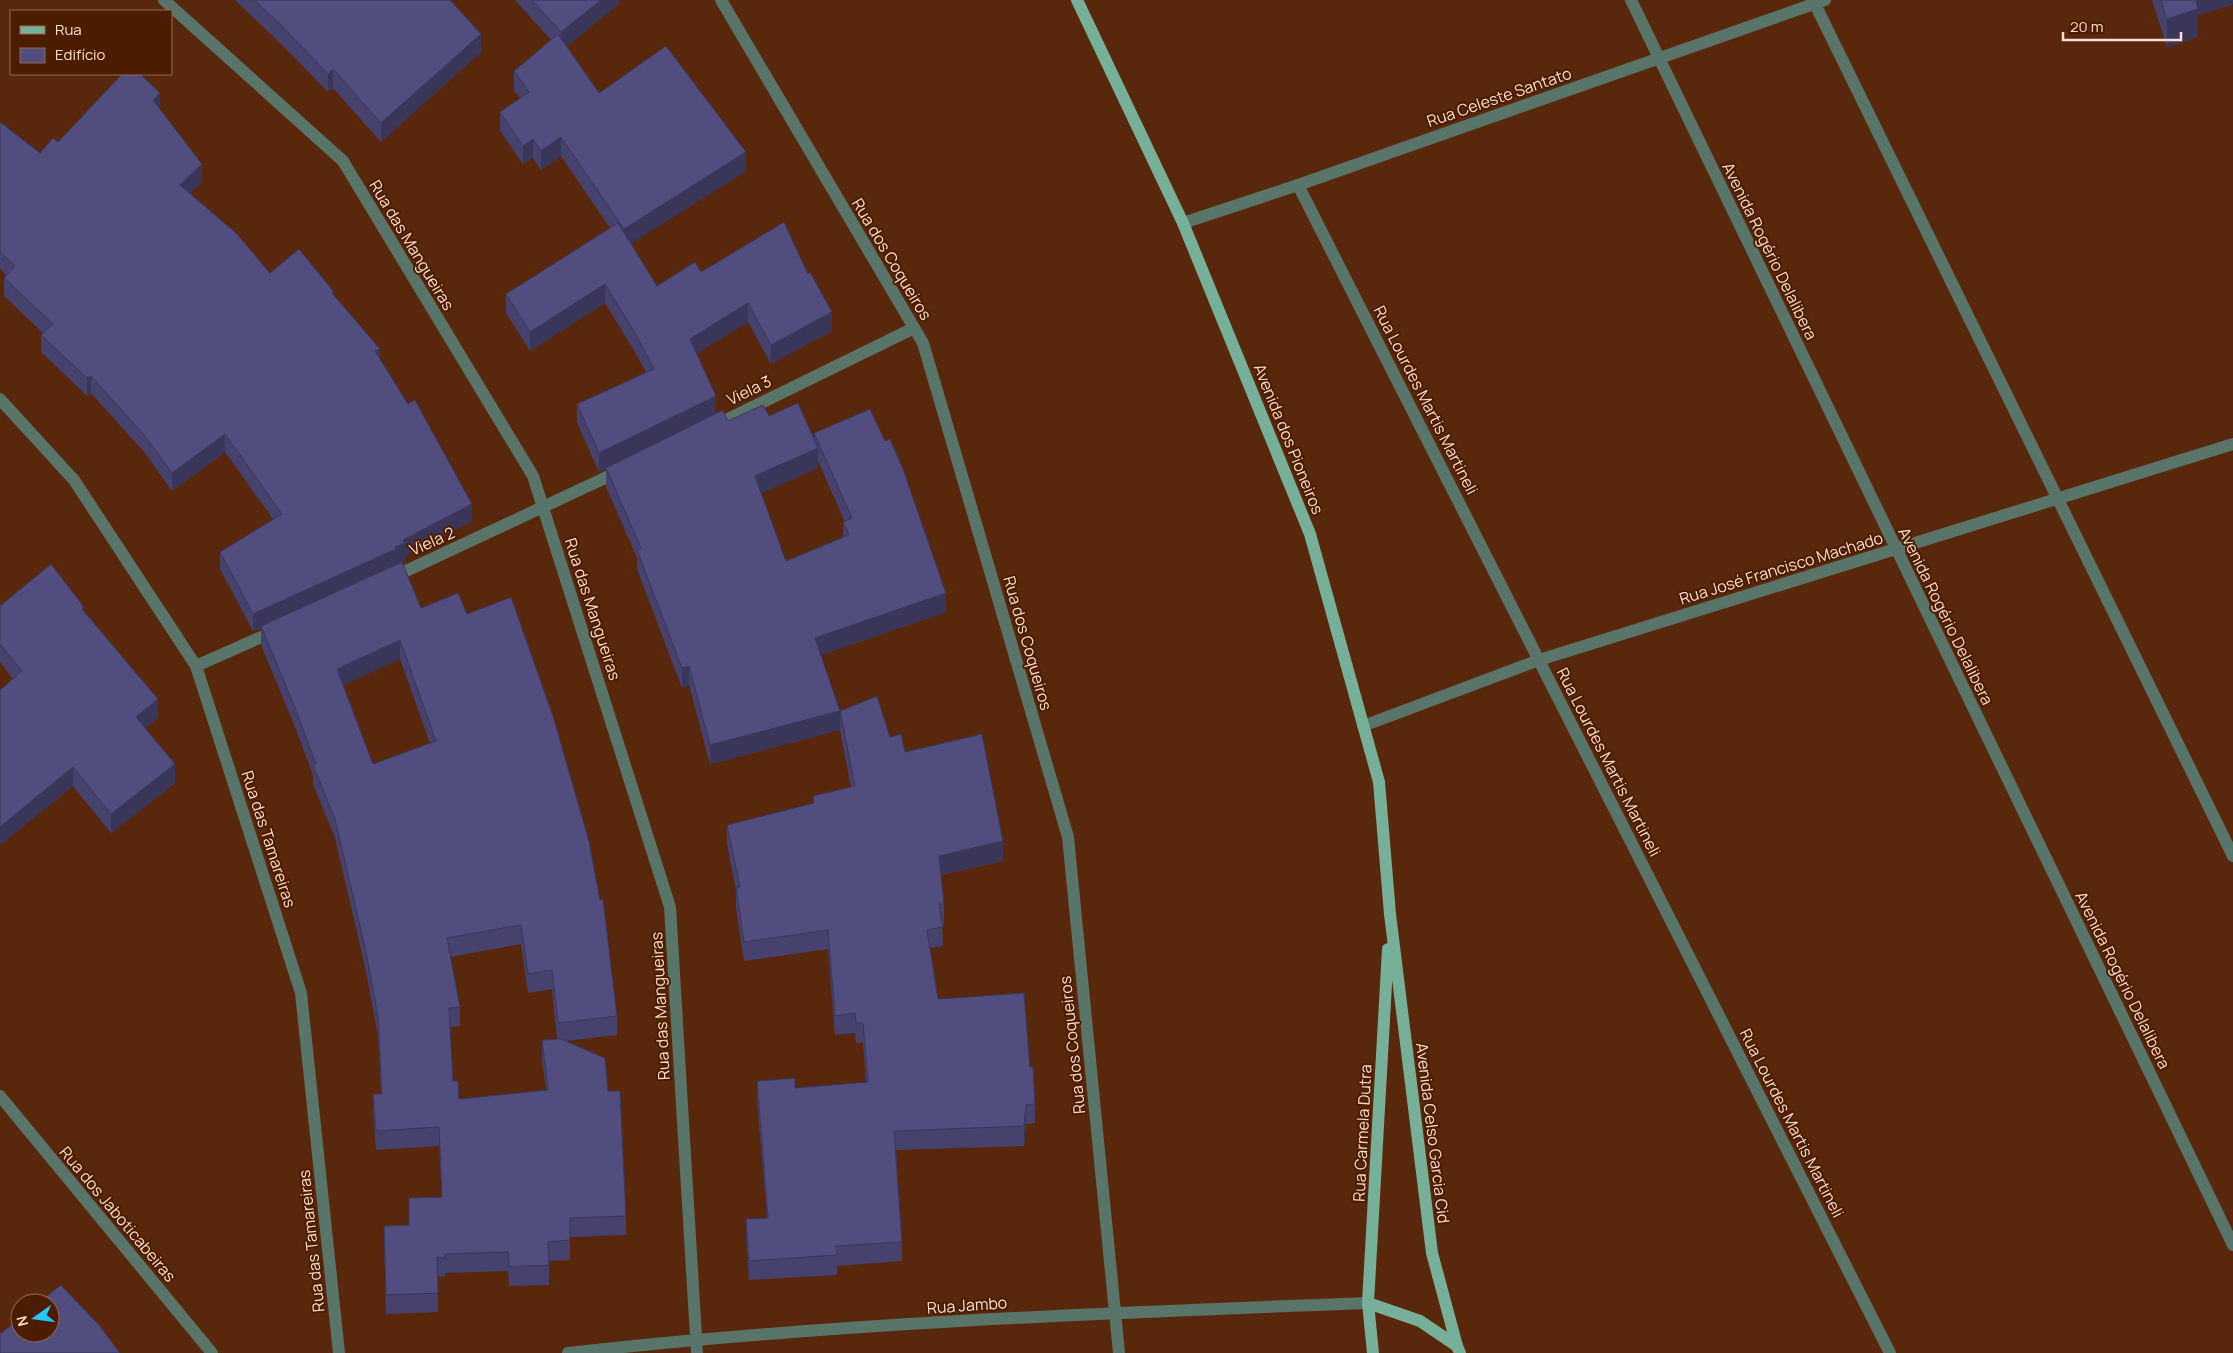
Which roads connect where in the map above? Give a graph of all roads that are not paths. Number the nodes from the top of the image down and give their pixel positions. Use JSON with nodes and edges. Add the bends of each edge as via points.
{"nodes":[{"id":1,"x":164,"y":0,"type":"edge"},
{"id":2,"x":721,"y":0,"type":"edge"},
{"id":3,"x":1077,"y":0,"type":"edge"},
{"id":4,"x":1631,"y":0,"type":"edge"},
{"id":5,"x":1818,"y":1,"type":"edge"},
{"id":6,"x":1659,"y":58,"type":"junction"},
{"id":7,"x":1298,"y":185,"type":"junction"},
{"id":8,"x":1183,"y":223,"type":"junction"},
{"id":9,"x":914,"y":328,"type":"junction"},
{"id":10,"x":0,"y":399,"type":"edge"},
{"id":11,"x":703,"y":431,"type":"edge"},
{"id":12,"x":2233,"y":444,"type":"edge"},
{"id":13,"x":632,"y":465,"type":"edge"},
{"id":14,"x":2058,"y":499,"type":"junction"},
{"id":15,"x":544,"y":508,"type":"junction"},
{"id":16,"x":1896,"y":549,"type":"junction"},
{"id":17,"x":384,"y":581,"type":"edge"},
{"id":18,"x":286,"y":626,"type":"edge"},
{"id":19,"x":1539,"y":660,"type":"junction"},
{"id":20,"x":196,"y":666,"type":"junction"},
{"id":21,"x":1363,"y":726,"type":"junction"},
{"id":22,"x":2233,"y":856,"type":"edge"},
{"id":23,"x":1390,"y":914,"type":"junction"},
{"id":24,"x":0,"y":1096,"type":"edge"},
{"id":25,"x":2233,"y":1245,"type":"edge"},
{"id":26,"x":1368,"y":1303,"type":"junction"},
{"id":27,"x":1116,"y":1312,"type":"junction"},
{"id":28,"x":696,"y":1339,"type":"junction"},
{"id":29,"x":1459,"y":1350,"type":"edge"},
{"id":30,"x":212,"y":1353,"type":"edge"},
{"id":31,"x":339,"y":1353,"type":"edge"},
{"id":32,"x":568,"y":1353,"type":"edge"},
{"id":33,"x":697,"y":1353,"type":"edge"},
{"id":34,"x":1119,"y":1353,"type":"edge"},
{"id":35,"x":1373,"y":1353,"type":"edge"},
{"id":36,"x":1890,"y":1353,"type":"edge"}],
"edges":[{"from":1,"to":15,"type":"street","name":"Rua das Mangueiras","via":[[342,161],[534,476]]},
{"from":2,"to":9,"type":"street","name":"Rua dos Coqueiros"},
{"from":3,"to":8,"type":"main road","name":"Avenida dos Pioneiros"},
{"from":4,"to":6,"type":"street","name":"Avenida Rogério Delalibera"},
{"from":5,"to":6,"type":"street","name":"Rua Celeste Santato"},
{"from":5,"to":14,"type":"street"},
{"from":6,"to":7,"type":"street","name":"Rua Celeste Santato"},
{"from":6,"to":16,"type":"street","name":"Avenida Rogério Delalibera"},
{"from":7,"to":8,"type":"street","name":"Rua Celeste Santato"},
{"from":7,"to":19,"type":"street","name":"Rua Lourdes Martis Martineli"},
{"from":8,"to":21,"type":"main road","name":"Avenida dos Pioneiros","via":[[1310,534]]},
{"from":9,"to":11,"type":"street","name":"Viela 3"},
{"from":9,"to":27,"type":"street","name":"Rua dos Coqueiros","via":[[923,343],[1068,837]]},
{"from":10,"to":20,"type":"street","name":"Rua das Tamareiras","via":[[74,480]]},
{"from":12,"to":14,"type":"street","name":"Rua José Francisco Machado"},
{"from":13,"to":15,"type":"street"},
{"from":14,"to":16,"type":"street","name":"Rua José Francisco Machado"},
{"from":14,"to":22,"type":"street"},
{"from":15,"to":17,"type":"street","name":"Viela 2"},
{"from":15,"to":28,"type":"street","name":"Rua das Mangueiras","via":[[670,907]]},
{"from":16,"to":19,"type":"street","name":"Rua José Francisco Machado"},
{"from":16,"to":25,"type":"street","name":"Avenida Rogério Delalibera"},
{"from":18,"to":20,"type":"street"},
{"from":19,"to":21,"type":"street","name":"Rua José Francisco Machado"},
{"from":19,"to":36,"type":"street","name":"Rua Lourdes Martis Martineli"},
{"from":20,"to":31,"type":"street","name":"Rua das Tamareiras","via":[[301,992]]},
{"from":21,"to":23,"type":"main road","name":"Avenida dos Pioneiros","via":[[1379,782]]},
{"from":23,"to":26,"type":"main road","name":"Rua Carmela Dutra"},
{"from":23,"to":29,"type":"main road","name":"Avenida Celso Garcia Cid","via":[[1432,1253]]},
{"from":24,"to":30,"type":"street","name":"Rua dos Jaboticabeiras"},
{"from":26,"to":27,"type":"street","name":"Rua Jambo"},
{"from":26,"to":29,"type":"main road","via":[[1420,1321]]},
{"from":26,"to":35,"type":"main road","name":"Rua Carmela Dutra"},
{"from":27,"to":28,"type":"street","name":"Rua Jambo"},
{"from":27,"to":34,"type":"street","name":"Rua dos Coqueiros"},
{"from":28,"to":32,"type":"street","name":"Rua Jambo"},
{"from":28,"to":33,"type":"street","name":"Rua das Mangueiras"}]}
